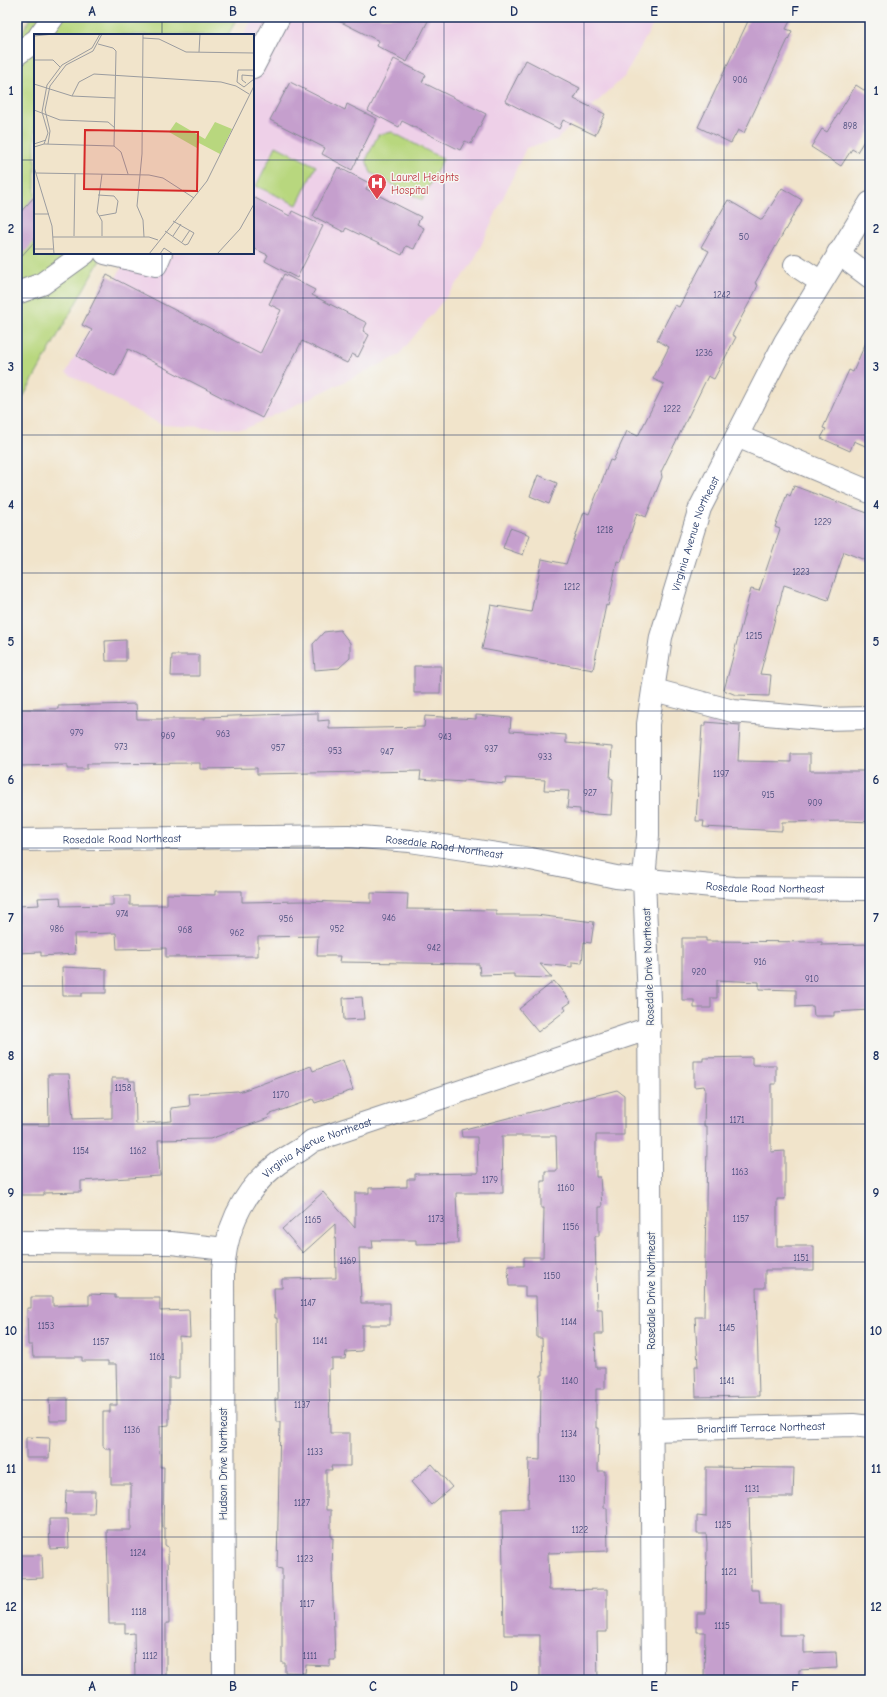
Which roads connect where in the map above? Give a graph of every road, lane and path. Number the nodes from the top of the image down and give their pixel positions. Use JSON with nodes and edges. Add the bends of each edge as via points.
{"nodes":[{"id":1,"x":53,"y":17,"type":"edge"},
{"id":2,"x":279,"y":17,"type":"edge"},
{"id":3,"x":41,"y":34,"type":"edge"},
{"id":4,"x":34,"y":42,"type":"edge"},
{"id":5,"x":17,"y":54,"type":"edge"},
{"id":6,"x":254,"y":65,"type":"edge"},
{"id":7,"x":870,"y":204,"type":"edge"},
{"id":8,"x":838,"y":253,"type":"junction"},
{"id":9,"x":84,"y":254,"type":"edge"},
{"id":10,"x":110,"y":254,"type":"edge"},
{"id":11,"x":161,"y":254,"type":"edge"},
{"id":12,"x":795,"y":265,"type":"dead end"},
{"id":13,"x":870,"y":277,"type":"edge"},
{"id":14,"x":821,"y":282,"type":"junction"},
{"id":15,"x":17,"y":293,"type":"edge"},
{"id":16,"x":736,"y":436,"type":"junction"},
{"id":17,"x":870,"y":492,"type":"edge"},
{"id":18,"x":654,"y":690,"type":"junction"},
{"id":19,"x":870,"y":718,"type":"edge"},
{"id":20,"x":17,"y":840,"type":"edge"},
{"id":21,"x":644,"y":879,"type":"junction"},
{"id":22,"x":870,"y":889,"type":"edge"},
{"id":23,"x":646,"y":902,"type":"joint"},
{"id":24,"x":650,"y":1028,"type":"junction"},
{"id":25,"x":17,"y":1242,"type":"edge"},
{"id":26,"x":225,"y":1249,"type":"junction"},
{"id":27,"x":870,"y":1427,"type":"edge"},
{"id":28,"x":652,"y":1430,"type":"junction"},
{"id":29,"x":224,"y":1680,"type":"edge"},
{"id":30,"x":653,"y":1680,"type":"edge"}],
"edges":[{"from":1,"to":3,"type":"street"},
{"from":2,"to":6,"type":"street"},
{"from":4,"to":5,"type":"street"},
{"from":7,"to":8,"type":"street","name":"Virginia Avenue Northeast"},
{"from":8,"to":13,"type":"street"},
{"from":8,"to":14,"type":"street","name":"Virginia Avenue Northeast"},
{"from":9,"to":15,"type":"street","via":[[42,284]]},
{"from":10,"to":11,"type":"street","via":[[156,264]]},
{"from":12,"to":14,"type":"street"},
{"from":14,"to":16,"type":"street","name":"Virginia Avenue Northeast","via":[[785,342]]},
{"from":16,"to":17,"type":"street"},
{"from":16,"to":18,"type":"street","name":"Virginia Avenue Northeast","via":[[700,508],[661,637]]},
{"from":18,"to":19,"type":"street","via":[[733,711],[823,719]]},
{"from":18,"to":21,"type":"street","name":"Virginia Avenue Northeast","via":[[648,724],[648,835]]},
{"from":20,"to":21,"type":"street","name":"Rosedale Road Northeast","via":[[348,836],[410,841],[532,859],[616,877]]},
{"from":21,"to":22,"type":"street","name":"Rosedale Road Northeast","via":[[734,888]]},
{"from":21,"to":23,"type":"street","name":"Virginia Avenue Northeast"},
{"from":23,"to":24,"type":"street","name":"Rosedale Drive Northeast"},
{"from":24,"to":26,"type":"street","name":"Virginia Avenue Northeast","via":[[312,1141],[277,1164],[258,1181],[235,1214]]},
{"from":24,"to":28,"type":"street","name":"Rosedale Drive Northeast"},
{"from":25,"to":26,"type":"street","via":[[171,1242]]},
{"from":26,"to":29,"type":"street","name":"Hudson Drive Northeast"},
{"from":27,"to":28,"type":"street","name":"Briarcliff Terrace Northeast","via":[[852,1425]]},
{"from":28,"to":30,"type":"street","name":"Rosedale Drive Northeast"}]}
